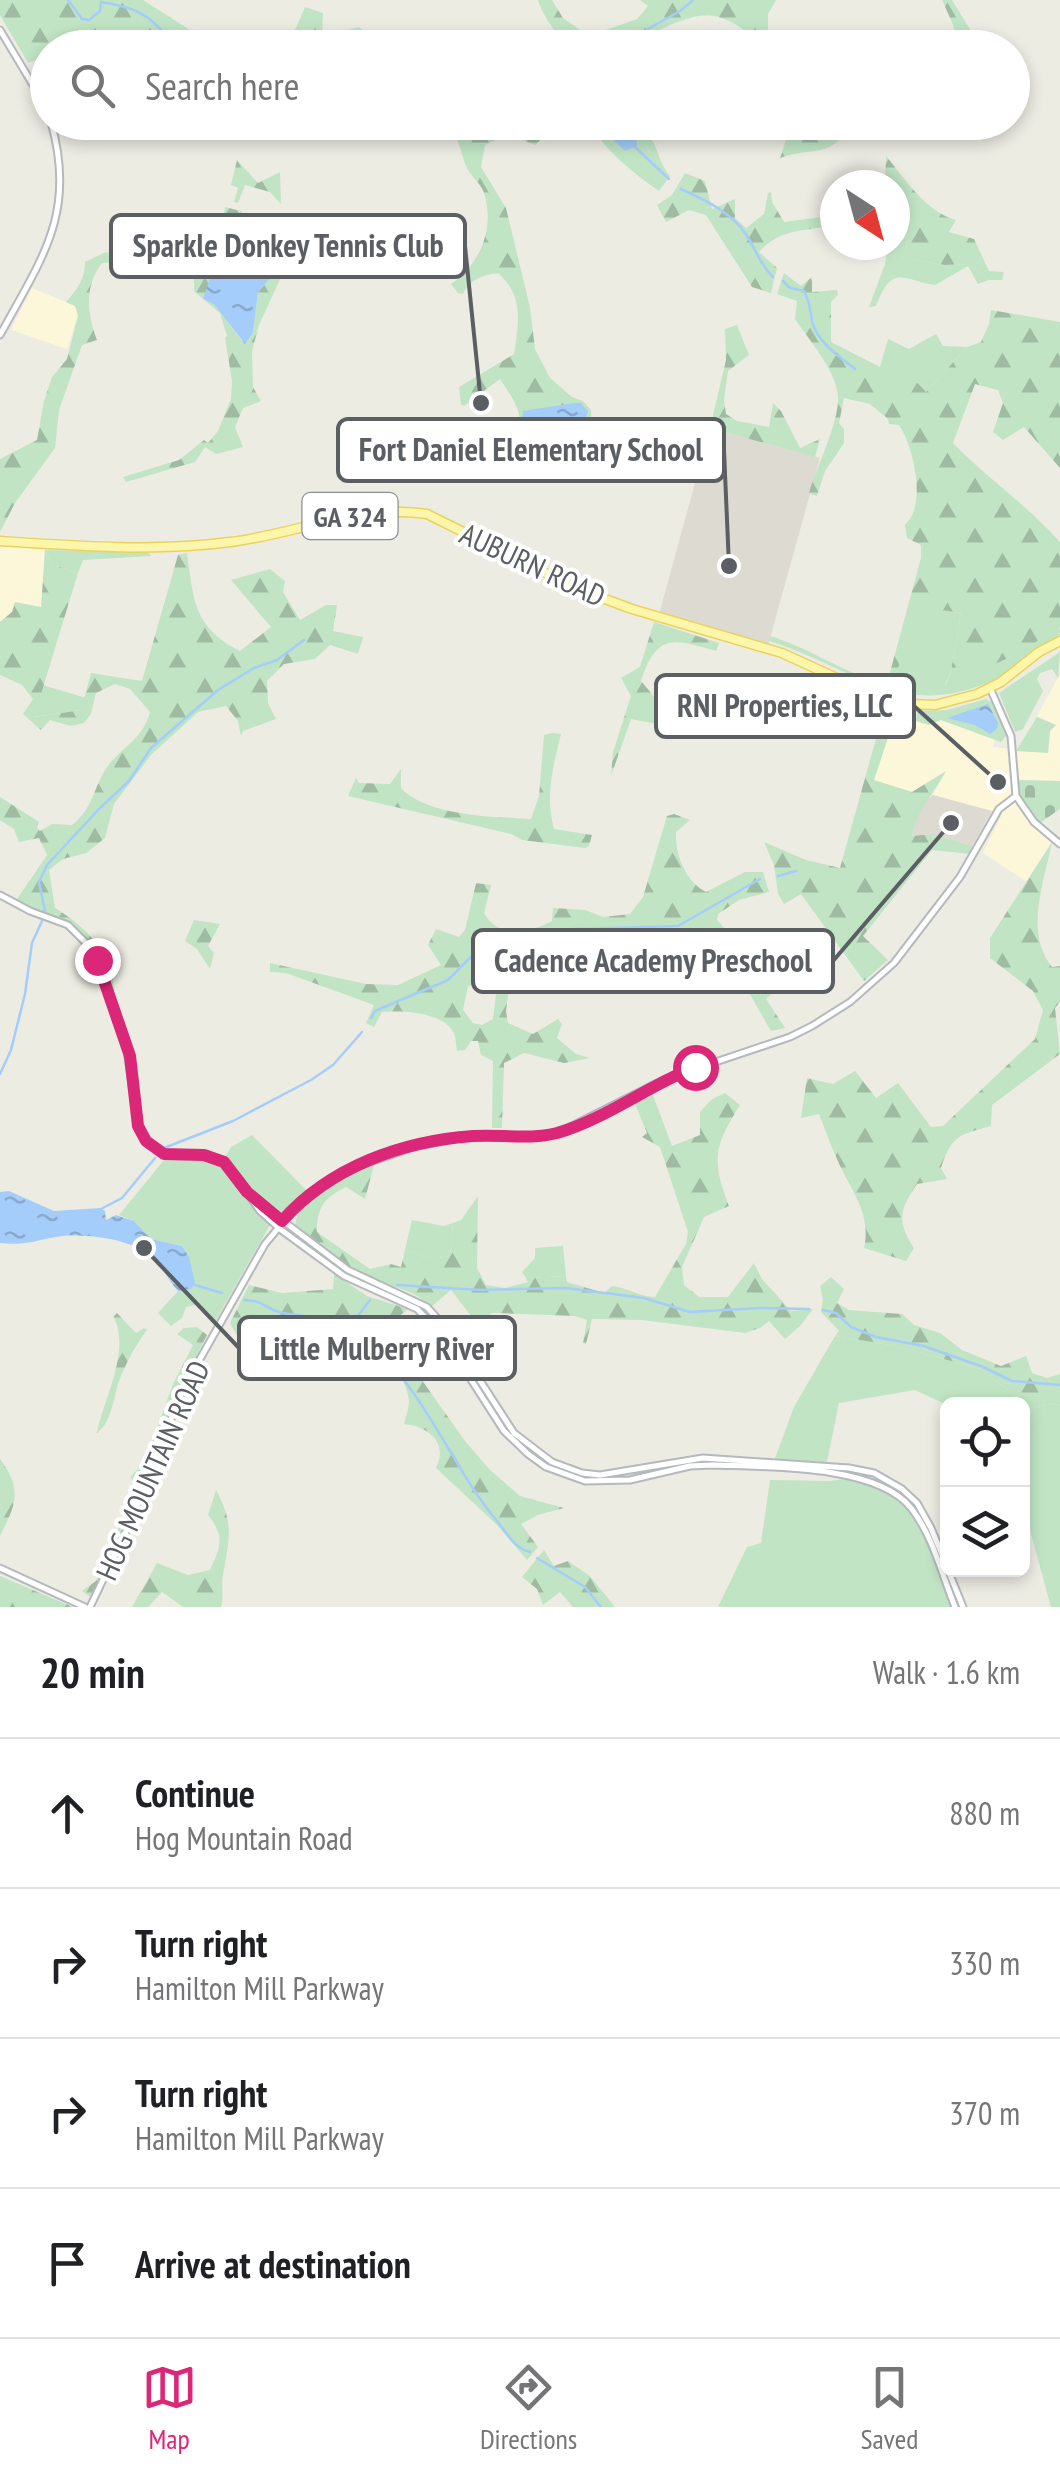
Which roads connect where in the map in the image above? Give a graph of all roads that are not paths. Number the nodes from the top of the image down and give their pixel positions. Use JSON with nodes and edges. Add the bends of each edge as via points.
{"nodes":[{"id":1,"x":0,"y":30,"type":"edge"},
{"id":2,"x":30,"y":80,"type":"edge"},
{"id":3,"x":55,"y":140,"type":"edge"},
{"id":4,"x":0,"y":335,"type":"edge"},
{"id":5,"x":0,"y":541,"type":"edge"},
{"id":6,"x":1060,"y":641,"type":"edge"},
{"id":7,"x":990,"y":688,"type":"junction"},
{"id":8,"x":1016,"y":796,"type":"junction"},
{"id":9,"x":1060,"y":844,"type":"edge"},
{"id":10,"x":0,"y":894,"type":"edge"},
{"id":11,"x":280,"y":1224,"type":"junction"},
{"id":12,"x":940,"y":1550,"type":"edge"},
{"id":13,"x":0,"y":1568,"type":"edge"},
{"id":14,"x":951,"y":1577,"type":"edge"},
{"id":15,"x":88,"y":1607,"type":"edge"},
{"id":16,"x":955,"y":1607,"type":"edge"},
{"id":17,"x":963,"y":1607,"type":"edge"}],
"edges":[{"from":1,"to":2,"type":"street"},
{"from":3,"to":4,"type":"street","via":[[58,217]]},
{"from":5,"to":7,"type":"main road","name":"AUBURN ROAD","number":"GA 324","via":[[200,546],[365,513],[409,511],[434,516],[578,589],[782,653],[878,698],[934,705]]},
{"from":6,"to":7,"type":"main road","name":"AUBURN ROAD","number":"GA 324"},
{"from":7,"to":8,"type":"street","via":[[1012,736]]},
{"from":8,"to":9,"type":"street"},
{"from":8,"to":11,"type":"street","name":"HOG MOUNTAIN ROAD","via":[[999,809],[960,877],[894,963],[812,1026],[665,1079],[560,1132],[469,1136],[364,1162],[326,1181]]},
{"from":10,"to":11,"type":"street","via":[[68,925],[90,947],[130,1056],[138,1126],[146,1141],[164,1154],[220,1159]]},
{"from":11,"to":12,"type":"street","via":[[348,1270],[427,1307],[514,1433],[552,1462],[600,1475],[703,1458],[874,1473],[917,1504]]},
{"from":11,"to":15,"type":"street","name":"HOG MOUNTAIN ROAD","via":[[184,1390]]},
{"from":11,"to":16,"type":"street","via":[[344,1276],[431,1321],[504,1432],[546,1468],[610,1482],[712,1465],[868,1479],[914,1511]]},
{"from":13,"to":15,"type":"street"},
{"from":14,"to":17,"type":"street"}]}
